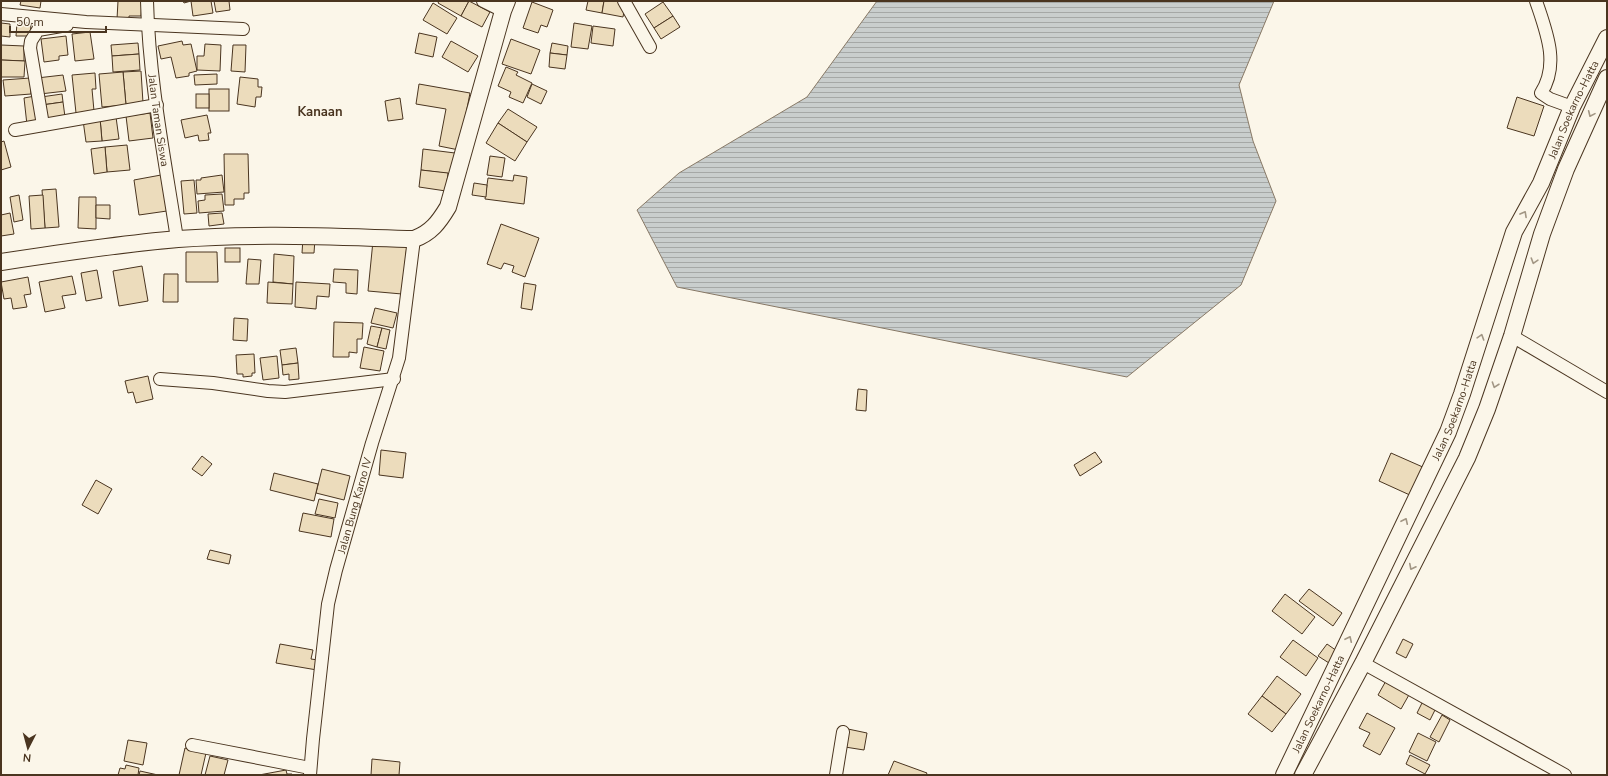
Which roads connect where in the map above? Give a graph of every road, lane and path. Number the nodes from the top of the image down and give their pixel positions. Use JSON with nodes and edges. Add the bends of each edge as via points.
{"nodes":[{"id":1,"x":147,"y":1,"type":"edge"},
{"id":2,"x":483,"y":1,"type":"edge"},
{"id":3,"x":624,"y":1,"type":"edge"},
{"id":4,"x":1536,"y":1,"type":"edge"},
{"id":5,"x":505,"y":6,"type":"edge"},
{"id":6,"x":1,"y":14,"type":"edge"},
{"id":7,"x":86,"y":22,"type":"junction"},
{"id":8,"x":148,"y":24,"type":"junction"},
{"id":9,"x":243,"y":29,"type":"dead end"},
{"id":10,"x":1607,"y":38,"type":"edge"},
{"id":11,"x":650,"y":47,"type":"dead end"},
{"id":12,"x":1607,"y":78,"type":"edge"},
{"id":13,"x":157,"y":105,"type":"junction"},
{"id":14,"x":1572,"y":107,"type":"junction"},
{"id":15,"x":43,"y":125,"type":"junction"},
{"id":16,"x":15,"y":130,"type":"dead end"},
{"id":17,"x":177,"y":239,"type":"junction"},
{"id":18,"x":414,"y":239,"type":"junction"},
{"id":19,"x":1,"y":262,"type":"edge"},
{"id":20,"x":1512,"y":336,"type":"junction"},
{"id":21,"x":160,"y":379,"type":"dead end"},
{"id":22,"x":394,"y":379,"type":"junction"},
{"id":23,"x":1607,"y":392,"type":"edge"},
{"id":24,"x":1363,"y":663,"type":"junction"},
{"id":25,"x":843,"y":732,"type":"dead end"},
{"id":26,"x":192,"y":745,"type":"dead end"},
{"id":27,"x":310,"y":772,"type":"edge"},
{"id":28,"x":836,"y":775,"type":"edge"},
{"id":29,"x":1284,"y":775,"type":"edge"},
{"id":30,"x":1303,"y":775,"type":"edge"},
{"id":31,"x":1565,"y":775,"type":"edge"}],
"edges":[{"from":1,"to":8,"type":"street","name":"Jalan Taman Siswa"},
{"from":2,"to":5,"type":"street"},
{"from":3,"to":11,"type":"street"},
{"from":4,"to":14,"type":"street","via":[[1551,53],[1547,82],[1541,93]]},
{"from":5,"to":18,"type":"main road","via":[[448,207],[432,229],[424,236]]},
{"from":6,"to":7,"type":"street"},
{"from":7,"to":8,"type":"street"},
{"from":7,"to":15,"type":"street","via":[[38,30],[31,41]]},
{"from":8,"to":9,"type":"street"},
{"from":8,"to":13,"type":"street","name":"Jalan Taman Siswa"},
{"from":10,"to":14,"type":"main road","name":"Jalan Soekarno-Hatta"},
{"from":12,"to":20,"type":"main road","name":"Jalan Soekarno-Hatta","one_way":true,"via":[[1566,169],[1542,234]]},
{"from":13,"to":15,"type":"street"},
{"from":13,"to":17,"type":"street","name":"Jalan Taman Siswa"},
{"from":29,"to":14,"type":"main road","name":"Jalan Soekarno-Hatta","one_way":true,"via":[[1448,432],[1514,232],[1541,183]]},
{"from":15,"to":16,"type":"street"},
{"from":17,"to":18,"type":"main road","via":[[256,236]]},
{"from":17,"to":19,"type":"main road"},
{"from":18,"to":22,"type":"street","name":"Jalan Bung Karno IV","via":[[402,340]]},
{"from":20,"to":23,"type":"street"},
{"from":20,"to":24,"type":"main road","name":"Jalan Soekarno-Hatta","one_way":true,"via":[[1467,458]]},
{"from":21,"to":22,"type":"street","via":[[285,392]]},
{"from":22,"to":27,"type":"street","name":"Jalan Bung Karno IV","via":[[372,443],[328,604]]},
{"from":24,"to":30,"type":"main road","name":"Jalan Soekarno-Hatta"},
{"from":24,"to":31,"type":"street"},
{"from":25,"to":28,"type":"street"},
{"from":26,"to":27,"type":"street"}]}
